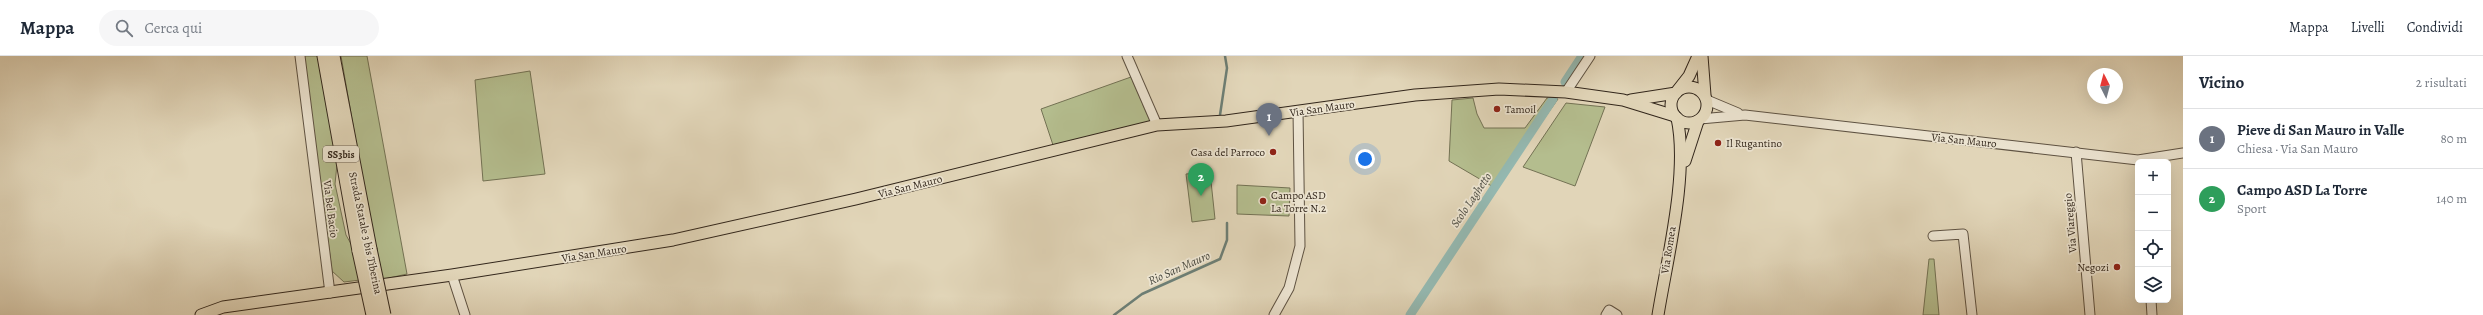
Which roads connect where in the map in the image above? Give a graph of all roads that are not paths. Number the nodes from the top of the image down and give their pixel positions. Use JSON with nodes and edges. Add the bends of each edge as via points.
{"nodes":[{"id":1,"x":300,"y":56,"type":"edge"},
{"id":2,"x":324,"y":56,"type":"edge"},
{"id":3,"x":333,"y":56,"type":"edge"},
{"id":4,"x":1127,"y":56,"type":"edge"},
{"id":5,"x":1590,"y":56,"type":"edge"},
{"id":6,"x":1698,"y":56,"type":"edge"},
{"id":7,"x":1702,"y":56,"type":"edge"},
{"id":8,"x":1566,"y":92,"type":"junction"},
{"id":9,"x":1677,"y":92,"type":"junction"},
{"id":10,"x":1706,"y":97,"type":"junction"},
{"id":11,"x":1623,"y":100,"type":"junction"},
{"id":12,"x":1298,"y":111,"type":"junction"},
{"id":13,"x":1745,"y":115,"type":"junction"},
{"id":14,"x":1676,"y":117,"type":"junction"},
{"id":15,"x":1699,"y":120,"type":"junction"},
{"id":16,"x":1157,"y":125,"type":"junction"},
{"id":17,"x":2076,"y":152,"type":"junction"},
{"id":18,"x":2183,"y":153,"type":"edge"},
{"id":19,"x":1679,"y":185,"type":"junction"},
{"id":20,"x":1933,"y":236,"type":"dead end"},
{"id":21,"x":364,"y":250,"type":"junction"},
{"id":22,"x":452,"y":276,"type":"junction"},
{"id":23,"x":330,"y":293,"type":"junction"},
{"id":24,"x":2151,"y":303,"type":"edge"},
{"id":25,"x":201,"y":315,"type":"edge"},
{"id":26,"x":373,"y":315,"type":"edge"},
{"id":27,"x":384,"y":315,"type":"edge"},
{"id":28,"x":464,"y":315,"type":"edge"},
{"id":29,"x":1274,"y":315,"type":"edge"},
{"id":30,"x":1606,"y":315,"type":"edge"},
{"id":31,"x":1617,"y":315,"type":"edge"},
{"id":32,"x":1658,"y":315,"type":"edge"},
{"id":33,"x":1972,"y":315,"type":"edge"},
{"id":34,"x":2090,"y":315,"type":"edge"},
{"id":35,"x":2152,"y":315,"type":"edge"}],
"edges":[{"from":1,"to":23,"type":"street","name":"Via Bel Bacio"},
{"from":2,"to":21,"type":"highway","name":"Strada Statale 3 bis Tiberina","number":"SS3bis"},
{"from":3,"to":21,"type":"highway","name":"Strada Statale 3 bis Tiberina","number":"SS3bis"},
{"from":4,"to":16,"type":"street"},
{"from":5,"to":8,"type":"street"},
{"from":6,"to":9,"type":"main road","via":[[1689,76]]},
{"from":7,"to":10,"type":"main road"},
{"from":8,"to":11,"type":"main road","name":"Via San Mauro"},
{"from":8,"to":12,"type":"main road","name":"Via San Mauro","via":[[1499,89],[1415,95]]},
{"from":9,"to":10,"type":"main road","via":[[1683,88],[1695,88]]},
{"from":9,"to":11,"type":"main road","name":"Via San Mauro"},
{"from":9,"to":14,"type":"main road","via":[[1671,107]]},
{"from":10,"to":13,"type":"street","name":"Via San Mauro"},
{"from":10,"to":15,"type":"main road","via":[[1707,110]]},
{"from":11,"to":14,"type":"main road","name":"Via San Mauro"},
{"from":12,"to":16,"type":"main road","name":"Via San Mauro","via":[[1226,121]]},
{"from":12,"to":29,"type":"street","via":[[1300,246],[1289,288]]},
{"from":13,"to":15,"type":"street","name":"Via San Mauro"},
{"from":13,"to":17,"type":"street","name":"Via San Mauro"},
{"from":14,"to":15,"type":"main road","via":[[1687,123]]},
{"from":14,"to":19,"type":"main road","name":"Via Romea","via":[[1681,140]]},
{"from":15,"to":19,"type":"main road","name":"Via Romea"},
{"from":16,"to":22,"type":"main road","name":"Via San Mauro","via":[[856,199],[673,240]]},
{"from":17,"to":18,"type":"street","name":"Via San Mauro","via":[[2138,160]]},
{"from":17,"to":34,"type":"street","name":"Via Viareggio"},
{"from":19,"to":32,"type":"main road","name":"Via Romea"},
{"from":20,"to":33,"type":"street","via":[[1963,234]]},
{"from":21,"to":26,"type":"highway","name":"Strada Statale 3 bis Tiberina","number":"SS3bis","bridge":true},
{"from":21,"to":27,"type":"highway","name":"Strada Statale 3 bis Tiberina","number":"SS3bis","bridge":true},
{"from":22,"to":23,"type":"main road","name":"Via San Mauro"},
{"from":22,"to":28,"type":"street"},
{"from":23,"to":25,"type":"main road","name":"Via San Mauro","via":[[223,307]]},
{"from":24,"to":35,"type":"street"},
{"from":30,"to":31,"type":"street","via":[[1609,310]]}]}
